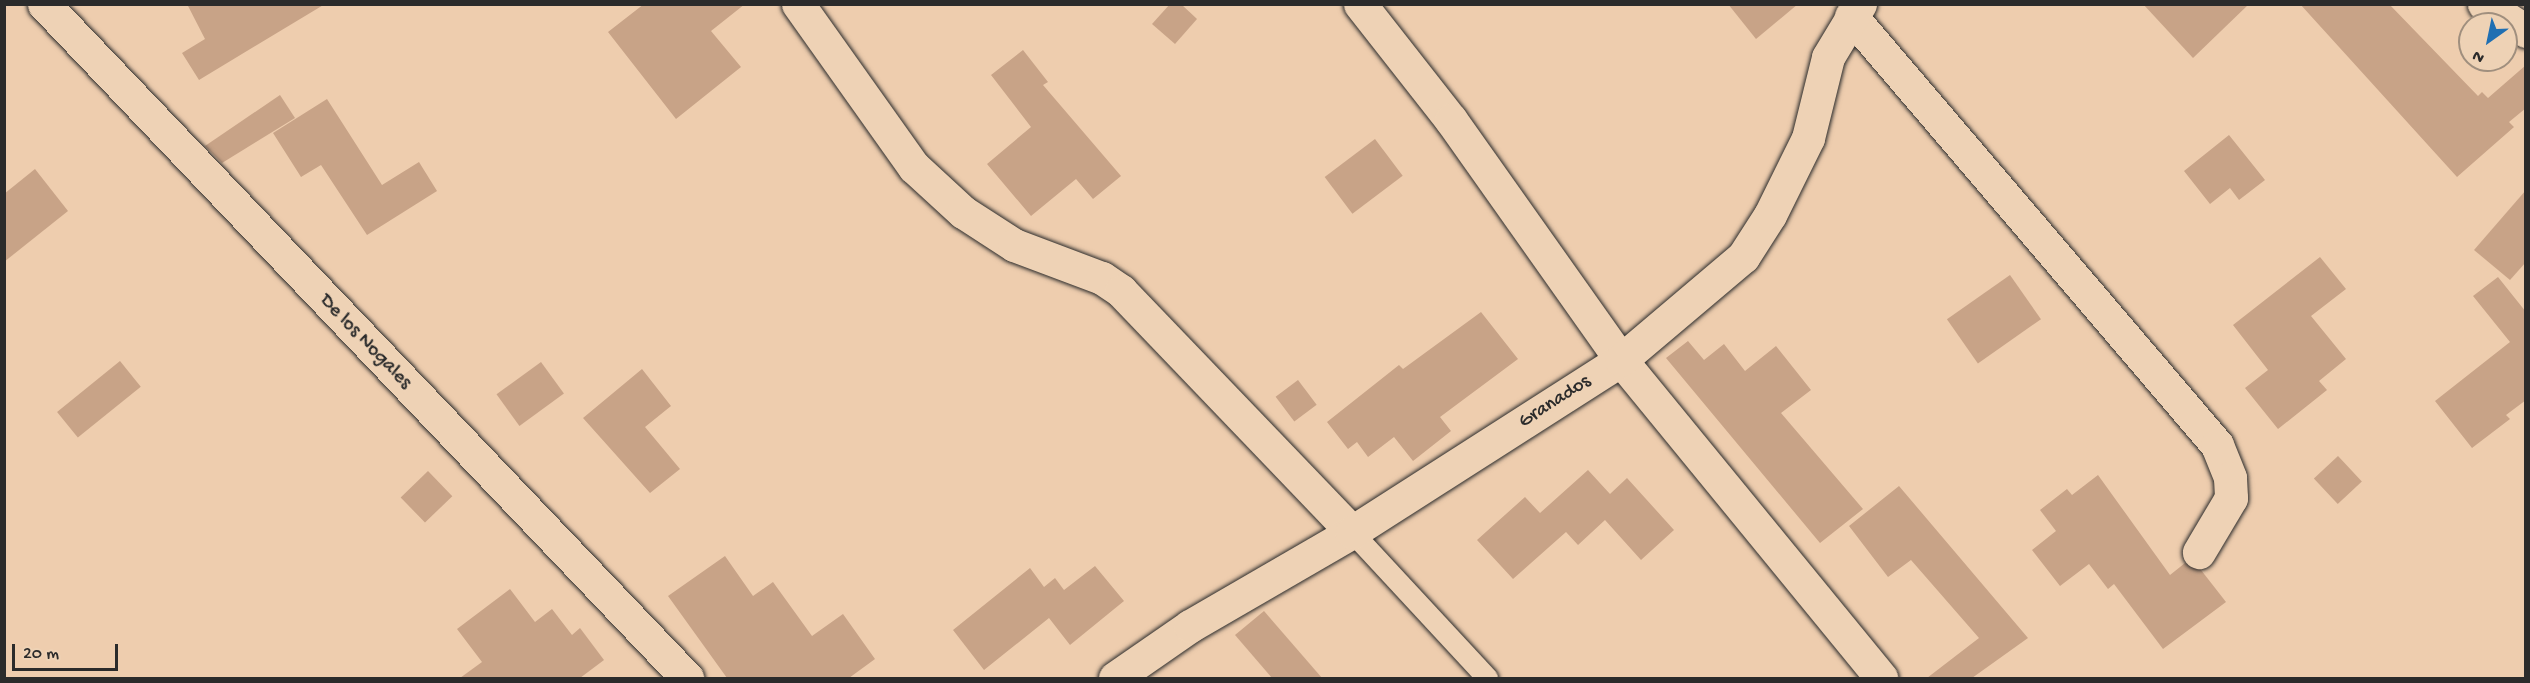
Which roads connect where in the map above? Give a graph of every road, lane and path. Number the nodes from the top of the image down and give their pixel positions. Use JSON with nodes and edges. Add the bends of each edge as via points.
{"nodes":[{"id":1,"x":44,"y":4,"type":"edge"},
{"id":2,"x":798,"y":4,"type":"edge"},
{"id":3,"x":1360,"y":4,"type":"edge"},
{"id":4,"x":2484,"y":4,"type":"edge"},
{"id":5,"x":1855,"y":10,"type":"edge"},
{"id":6,"x":2526,"y":31,"type":"edge"},
{"id":7,"x":1621,"y":360,"type":"junction"},
{"id":8,"x":1353,"y":532,"type":"junction"},
{"id":9,"x":2199,"y":552,"type":"dead end"},
{"id":10,"x":671,"y":674,"type":"edge"},
{"id":11,"x":1115,"y":678,"type":"edge"},
{"id":12,"x":1487,"y":678,"type":"edge"},
{"id":13,"x":1881,"y":678,"type":"edge"}],
"edges":[{"from":1,"to":10,"type":"street","name":"De los Nogales"},
{"from":2,"to":8,"type":"street","via":[[914,167],[963,212],[1014,245],[1102,278],[1121,291]]},
{"from":3,"to":7,"type":"street","via":[[1451,120]]},
{"from":4,"to":6,"type":"street"},
{"from":5,"to":7,"type":"street","name":"Granados","via":[[1828,57],[1808,138],[1770,215],[1743,257]]},
{"from":5,"to":9,"type":"street","via":[[2217,445],[2230,478],[2231,498]]},
{"from":7,"to":8,"type":"street","name":"Granados"},
{"from":7,"to":13,"type":"street"},
{"from":8,"to":11,"type":"street","name":"Granados","via":[[1190,626]]},
{"from":8,"to":12,"type":"lane"}]}
